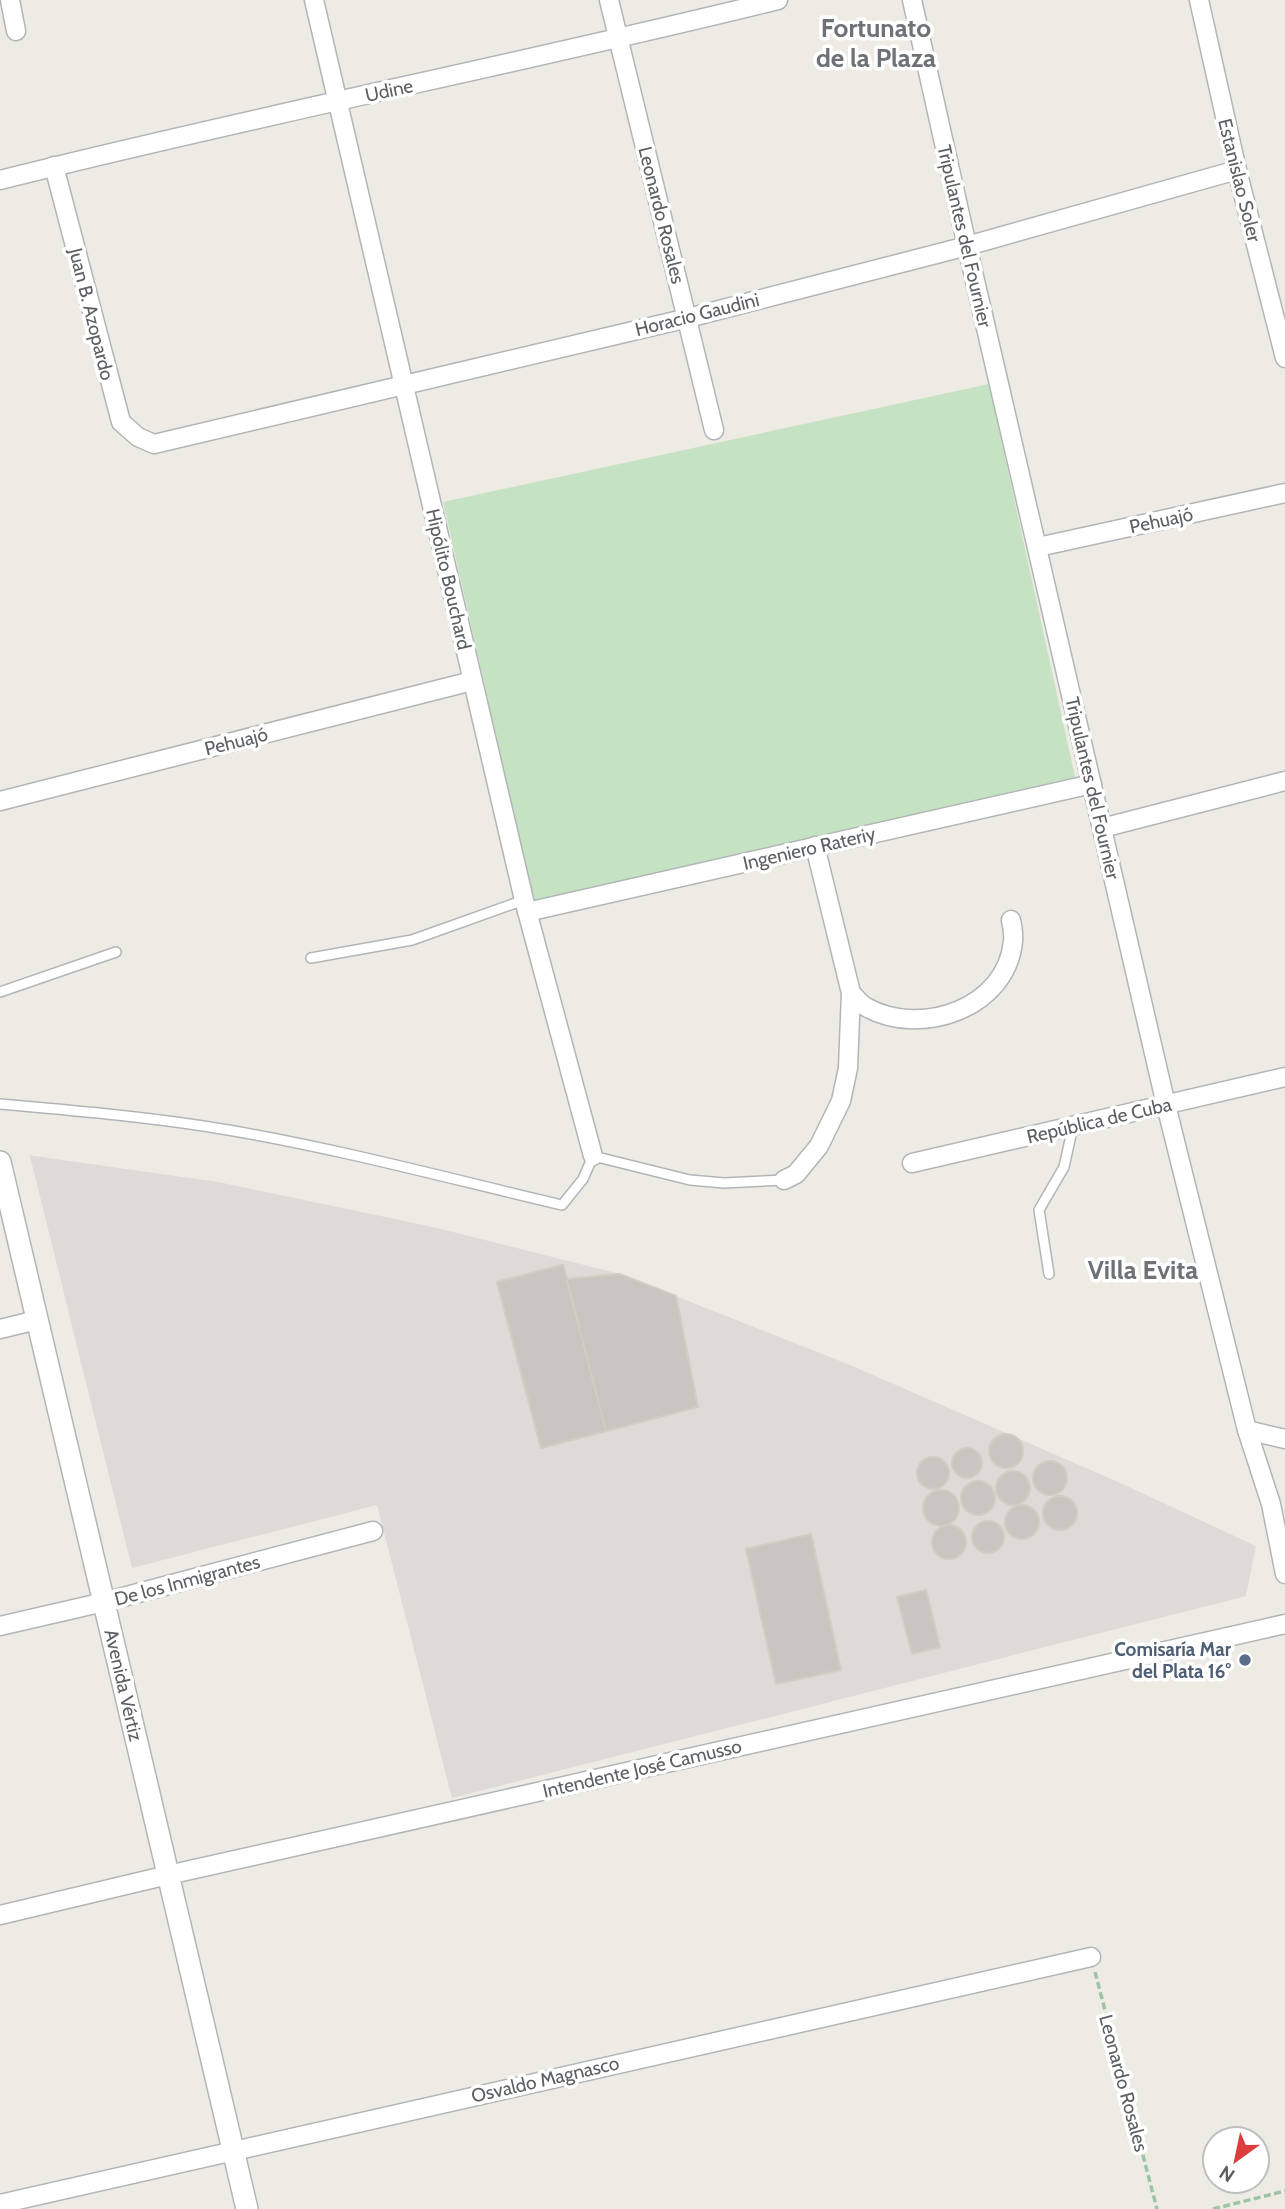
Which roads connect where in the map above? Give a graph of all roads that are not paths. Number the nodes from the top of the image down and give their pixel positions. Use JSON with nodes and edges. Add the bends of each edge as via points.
{"nodes":[{"id":1,"x":10,"y":0,"type":"edge"},
{"id":2,"x":314,"y":0,"type":"edge"},
{"id":3,"x":609,"y":0,"type":"edge"},
{"id":4,"x":778,"y":0,"type":"edge"},
{"id":5,"x":912,"y":0,"type":"edge"},
{"id":6,"x":1199,"y":0,"type":"edge"},
{"id":7,"x":16,"y":30,"type":"dead end"},
{"id":8,"x":617,"y":40,"type":"junction"},
{"id":9,"x":338,"y":101,"type":"junction"},
{"id":10,"x":54,"y":166,"type":"junction"},
{"id":11,"x":1237,"y":170,"type":"junction"},
{"id":12,"x":0,"y":180,"type":"edge"},
{"id":13,"x":967,"y":246,"type":"junction"},
{"id":14,"x":688,"y":318,"type":"junction"},
{"id":15,"x":1285,"y":358,"type":"edge"},
{"id":16,"x":404,"y":384,"type":"junction"},
{"id":17,"x":714,"y":430,"type":"dead end"},
{"id":18,"x":154,"y":444,"type":"joint"},
{"id":19,"x":1285,"y":493,"type":"edge"},
{"id":20,"x":1038,"y":547,"type":"junction"},
{"id":21,"x":472,"y":681,"type":"junction"},
{"id":22,"x":1285,"y":781,"type":"edge"},
{"id":23,"x":1092,"y":784,"type":"junction"},
{"id":24,"x":0,"y":801,"type":"edge"},
{"id":25,"x":1102,"y":828,"type":"junction"},
{"id":26,"x":816,"y":846,"type":"junction"},
{"id":27,"x":525,"y":906,"type":"junction"},
{"id":28,"x":1011,"y":920,"type":"dead end"},
{"id":29,"x":116,"y":952,"type":"dead end"},
{"id":30,"x":311,"y":958,"type":"dead end"},
{"id":31,"x":0,"y":992,"type":"edge"},
{"id":32,"x":851,"y":993,"type":"junction"},
{"id":33,"x":1285,"y":1077,"type":"edge"},
{"id":34,"x":0,"y":1104,"type":"edge"},
{"id":35,"x":1166,"y":1105,"type":"junction"},
{"id":36,"x":1073,"y":1126,"type":"junction"},
{"id":37,"x":593,"y":1156,"type":"junction"},
{"id":38,"x":0,"y":1162,"type":"edge"},
{"id":39,"x":912,"y":1163,"type":"dead end"},
{"id":40,"x":784,"y":1180,"type":"joint"},
{"id":41,"x":1049,"y":1275,"type":"dead end"},
{"id":42,"x":37,"y":1320,"type":"junction"},
{"id":43,"x":0,"y":1329,"type":"edge"},
{"id":44,"x":1247,"y":1430,"type":"junction"},
{"id":45,"x":1285,"y":1439,"type":"edge"},
{"id":46,"x":373,"y":1531,"type":"dead end"},
{"id":47,"x":1285,"y":1574,"type":"edge"},
{"id":48,"x":104,"y":1602,"type":"junction"},
{"id":49,"x":1285,"y":1623,"type":"edge"},
{"id":50,"x":0,"y":1626,"type":"edge"},
{"id":51,"x":168,"y":1875,"type":"junction"},
{"id":52,"x":0,"y":1915,"type":"edge"},
{"id":53,"x":1091,"y":1956,"type":"road end"},
{"id":54,"x":233,"y":2150,"type":"junction"},
{"id":55,"x":0,"y":2204,"type":"edge"},
{"id":56,"x":247,"y":2209,"type":"edge"}],
"edges":[{"from":1,"to":7,"type":"street"},
{"from":2,"to":9,"type":"street","name":"Hipólito Bouchard"},
{"from":3,"to":8,"type":"street","name":"Leonardo Rosales"},
{"from":4,"to":8,"type":"street","name":"Udine"},
{"from":5,"to":13,"type":"street","name":"Tripulantes del Fournier"},
{"from":6,"to":11,"type":"street","name":"Estanislao Soler"},
{"from":8,"to":9,"type":"street","name":"Udine"},
{"from":8,"to":14,"type":"street","name":"Leonardo Rosales"},
{"from":9,"to":10,"type":"street","name":"Udine"},
{"from":9,"to":16,"type":"street","name":"Hipólito Bouchard"},
{"from":10,"to":12,"type":"street","name":"Udine"},
{"from":10,"to":18,"type":"street","name":"Juan B. Azopardo","via":[[121,422]]},
{"from":11,"to":13,"type":"street","name":"Horacio Gaudini"},
{"from":11,"to":15,"type":"street","name":"Estanislao Soler"},
{"from":13,"to":14,"type":"street","name":"Horacio Gaudini"},
{"from":13,"to":20,"type":"street","name":"Tripulantes del Fournier"},
{"from":14,"to":16,"type":"street","name":"Horacio Gaudini"},
{"from":14,"to":17,"type":"street","name":"Leonardo Rosales"},
{"from":16,"to":18,"type":"street","name":"Horacio Gaudini"},
{"from":16,"to":21,"type":"street","name":"Hipólito Bouchard"},
{"from":19,"to":20,"type":"street","name":"Pehuajó"},
{"from":20,"to":23,"type":"street","name":"Tripulantes del Fournier"},
{"from":21,"to":24,"type":"street","name":"Pehuajó"},
{"from":21,"to":27,"type":"street","name":"Hipólito Bouchard"},
{"from":22,"to":25,"type":"street"},
{"from":23,"to":25,"type":"street","name":"Tripulantes del Fournier"},
{"from":23,"to":26,"type":"street","name":"Ingeniero Rateriy"},
{"from":25,"to":35,"type":"street","name":"Tripulantes del Fournier"},
{"from":26,"to":27,"type":"street","name":"Ingeniero Rateriy"},
{"from":26,"to":32,"type":"street"},
{"from":27,"to":30,"type":"lane","via":[[412,940]]},
{"from":27,"to":37,"type":"street","name":"Hipólito Bouchard"},
{"from":28,"to":32,"type":"street","via":[[1013,941],[1003,974],[979,1000],[945,1016],[905,1019],[865,1007]]},
{"from":29,"to":31,"type":"lane"},
{"from":32,"to":40,"type":"street","via":[[848,1068],[841,1101],[814,1154]]},
{"from":33,"to":35,"type":"street","name":"República de Cuba"},
{"from":34,"to":37,"type":"lane","via":[[229,1130],[562,1205],[583,1180]]},
{"from":35,"to":36,"type":"street","name":"República de Cuba"},
{"from":35,"to":44,"type":"street","name":"Tripulantes del Fournier"},
{"from":36,"to":39,"type":"street","name":"República de Cuba"},
{"from":36,"to":41,"type":"lane","via":[[1064,1167],[1039,1210]]},
{"from":37,"to":40,"type":"lane","via":[[690,1180]]},
{"from":38,"to":42,"type":"street","name":"Avenida Vértiz"},
{"from":42,"to":43,"type":"street"},
{"from":42,"to":48,"type":"street","name":"Avenida Vértiz"},
{"from":44,"to":45,"type":"street"},
{"from":44,"to":47,"type":"street","name":"Tripulantes del Fournier","via":[[1271,1504]]},
{"from":46,"to":48,"type":"street","name":"De los Inmigrantes"},
{"from":48,"to":50,"type":"street","name":"De los Inmigrantes"},
{"from":48,"to":51,"type":"street","name":"Avenida Vértiz"},
{"from":49,"to":51,"type":"street","name":"Intendente José Camusso"},
{"from":51,"to":52,"type":"street","name":"Intendente José Camusso"},
{"from":51,"to":54,"type":"street","name":"Avenida Vértiz"},
{"from":53,"to":54,"type":"street","name":"Osvaldo Magnasco"},
{"from":54,"to":55,"type":"street","name":"Osvaldo Magnasco"},
{"from":54,"to":56,"type":"street","name":"Avenida Vértiz"}]}
